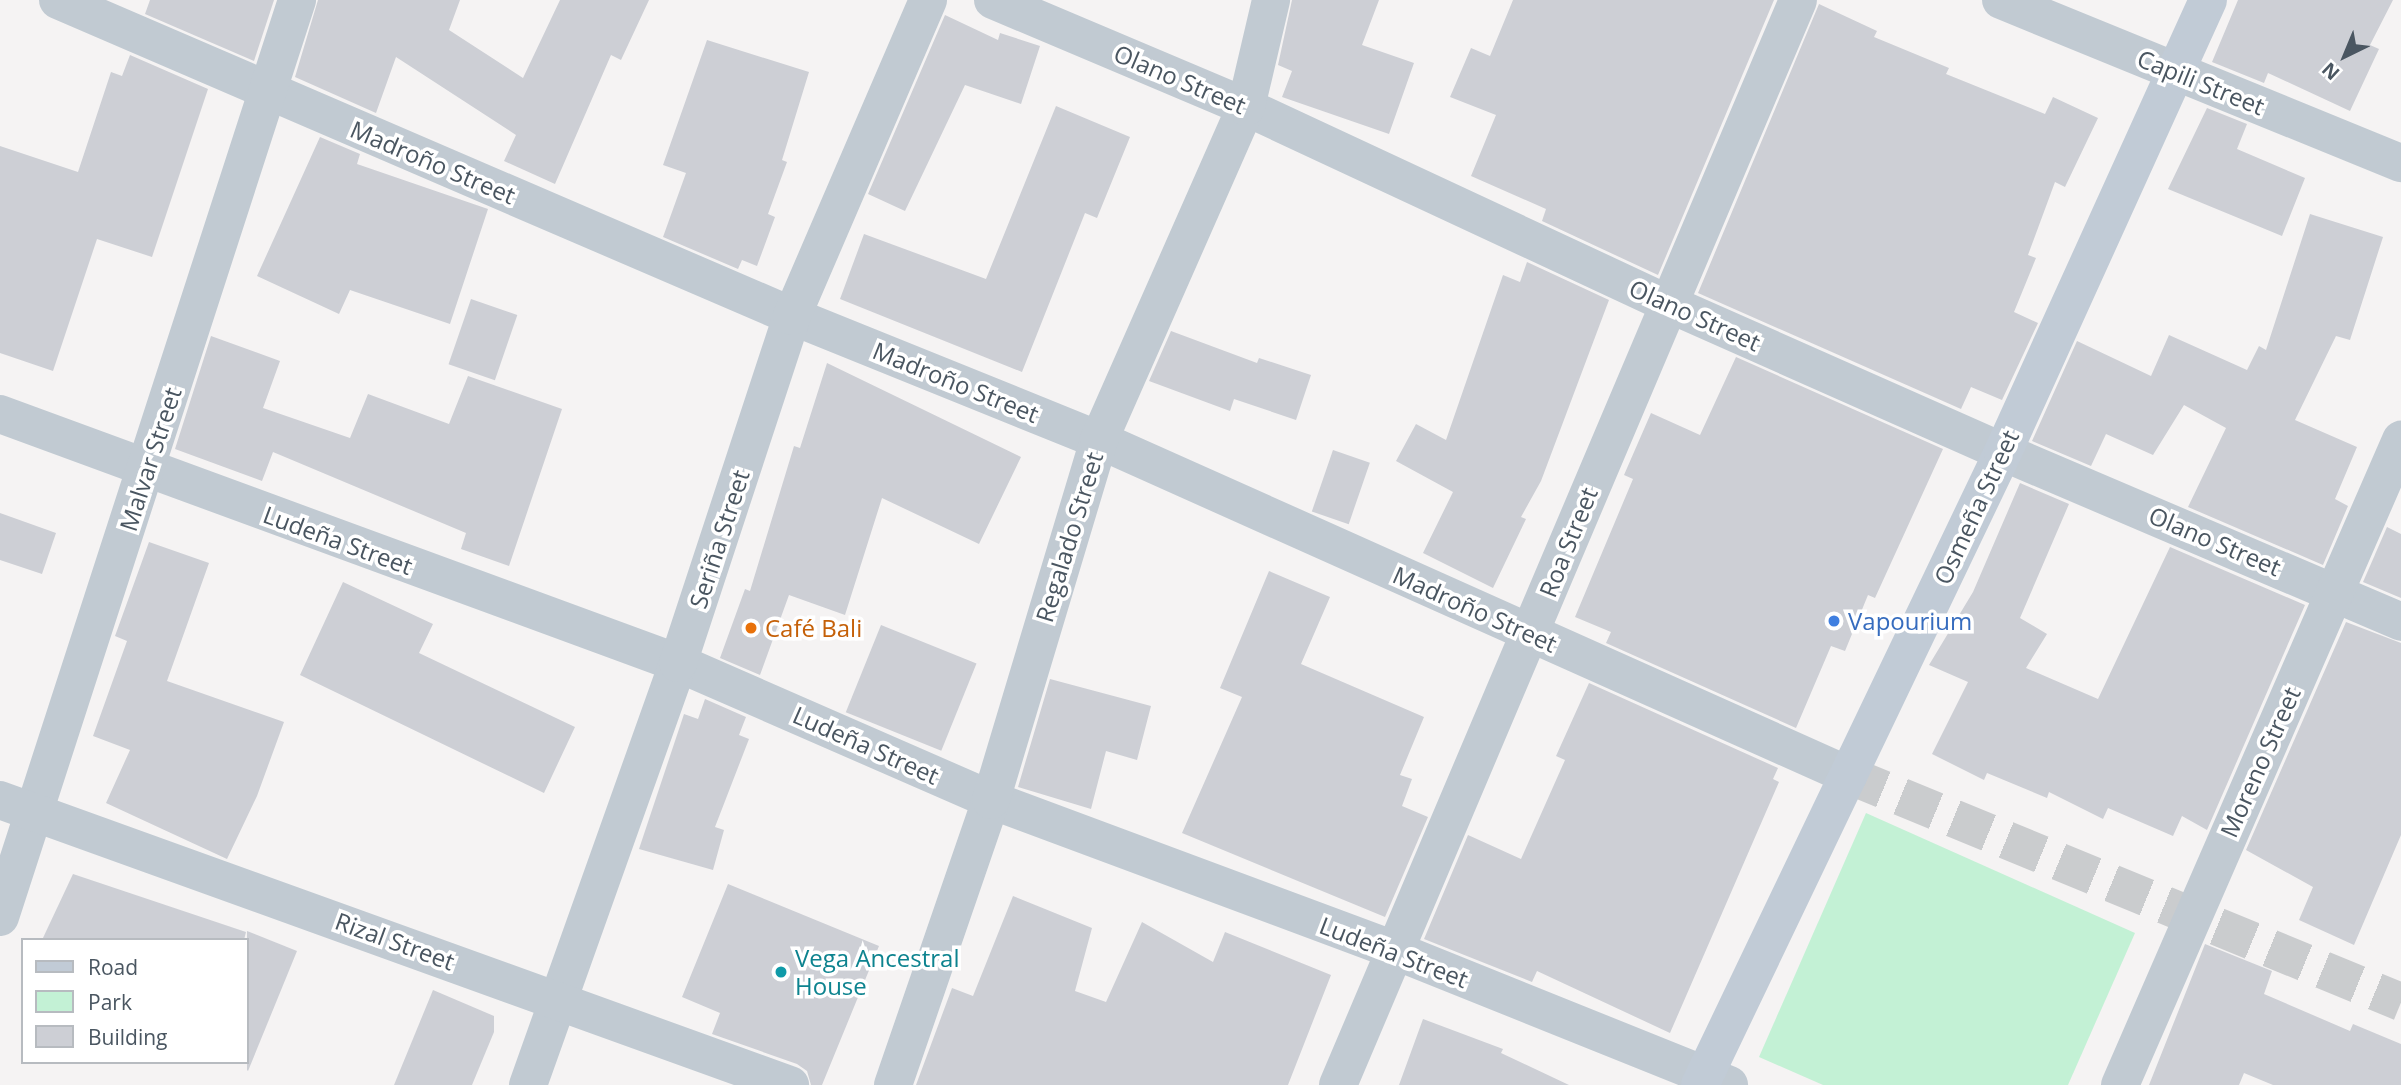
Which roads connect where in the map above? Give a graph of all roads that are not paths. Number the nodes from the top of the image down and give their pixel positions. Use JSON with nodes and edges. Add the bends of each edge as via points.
{"nodes":[{"id":1,"x":58,"y":0,"type":"edge"},
{"id":2,"x":297,"y":0,"type":"edge"},
{"id":3,"x":928,"y":0,"type":"edge"},
{"id":4,"x":993,"y":0,"type":"edge"},
{"id":5,"x":1271,"y":0,"type":"edge"},
{"id":6,"x":1798,"y":0,"type":"edge"},
{"id":7,"x":2001,"y":0,"type":"edge"},
{"id":8,"x":2208,"y":0,"type":"edge"},
{"id":9,"x":2175,"y":72,"type":"junction"},
{"id":10,"x":267,"y":91,"type":"junction"},
{"id":11,"x":1246,"y":107,"type":"junction"},
{"id":12,"x":2401,"y":163,"type":"edge"},
{"id":13,"x":1667,"y":303,"type":"junction"},
{"id":14,"x":792,"y":316,"type":"junction"},
{"id":15,"x":0,"y":414,"type":"edge"},
{"id":16,"x":1099,"y":440,"type":"junction"},
{"id":17,"x":2401,"y":440,"type":"edge"},
{"id":18,"x":2003,"y":452,"type":"junction"},
{"id":19,"x":146,"y":470,"type":"junction"},
{"id":20,"x":2335,"y":592,"type":"junction"},
{"id":21,"x":2401,"y":622,"type":"edge"},
{"id":22,"x":1530,"y":633,"type":"junction"},
{"id":23,"x":678,"y":663,"type":"junction"},
{"id":24,"x":1848,"y":775,"type":"junction"},
{"id":25,"x":0,"y":800,"type":"edge"},
{"id":26,"x":990,"y":800,"type":"junction"},
{"id":27,"x":36,"y":813,"type":"junction"},
{"id":28,"x":0,"y":916,"type":"edge"},
{"id":29,"x":1396,"y":951,"type":"junction"},
{"id":30,"x":560,"y":1000,"type":"junction"},
{"id":31,"x":1711,"y":1082,"type":"edge"},
{"id":32,"x":528,"y":1085,"type":"edge"},
{"id":33,"x":790,"y":1085,"type":"edge"},
{"id":34,"x":893,"y":1085,"type":"edge"},
{"id":35,"x":1338,"y":1085,"type":"edge"},
{"id":36,"x":2120,"y":1085,"type":"edge"}],
"edges":[{"from":1,"to":10,"type":"street","name":"Madroño Street"},
{"from":2,"to":10,"type":"street","name":"Malvar Street"},
{"from":3,"to":14,"type":"street","name":"Seriña Street"},
{"from":4,"to":11,"type":"street","name":"Olano Street"},
{"from":5,"to":11,"type":"street","name":"Regalado Street"},
{"from":6,"to":13,"type":"street","name":"Roa Street"},
{"from":7,"to":9,"type":"street","name":"Capili Street"},
{"from":8,"to":9,"type":"main road","name":"Osmeña Street"},
{"from":9,"to":12,"type":"street","name":"Capili Street"},
{"from":9,"to":18,"type":"main road","name":"Osmeña Street"},
{"from":10,"to":14,"type":"street","name":"Madroño Street"},
{"from":10,"to":19,"type":"street","name":"Malvar Street"},
{"from":11,"to":13,"type":"street","name":"Olano Street"},
{"from":11,"to":16,"type":"street","name":"Regalado Street"},
{"from":13,"to":18,"type":"street","name":"Olano Street"},
{"from":13,"to":22,"type":"street","name":"Roa Street"},
{"from":14,"to":16,"type":"street","name":"Madroño Street"},
{"from":14,"to":23,"type":"street","name":"Seriña Street"},
{"from":15,"to":19,"type":"street","name":"Ludeña Street"},
{"from":16,"to":22,"type":"street","name":"Madroño Street"},
{"from":16,"to":26,"type":"street","name":"Regalado Street"},
{"from":17,"to":20,"type":"street","name":"Moreno Street"},
{"from":18,"to":20,"type":"street","name":"Olano Street"},
{"from":18,"to":24,"type":"main road","name":"Osmeña Street"},
{"from":19,"to":23,"type":"street","name":"Ludeña Street"},
{"from":19,"to":27,"type":"street","name":"Malvar Street"},
{"from":20,"to":21,"type":"street","name":"Olano Street"},
{"from":20,"to":36,"type":"street","name":"Moreno Street"},
{"from":22,"to":24,"type":"street","name":"Madroño Street"},
{"from":22,"to":29,"type":"street","name":"Roa Street"},
{"from":23,"to":26,"type":"street","name":"Ludeña Street"},
{"from":23,"to":30,"type":"street","name":"Seriña Street"},
{"from":24,"to":31,"type":"main road","name":"Osmeña Street"},
{"from":25,"to":27,"type":"street","name":"Rizal Street"},
{"from":26,"to":29,"type":"street","name":"Ludeña Street"},
{"from":26,"to":34,"type":"street","name":"Regalado Street"},
{"from":27,"to":28,"type":"street","name":"Malvar Street"},
{"from":27,"to":30,"type":"street","name":"Rizal Street"},
{"from":29,"to":31,"type":"street","name":"Ludeña Street"},
{"from":29,"to":35,"type":"street","name":"Roa Street"},
{"from":30,"to":32,"type":"street","name":"Seriña Street"},
{"from":30,"to":33,"type":"street","name":"Rizal Street"}]}
